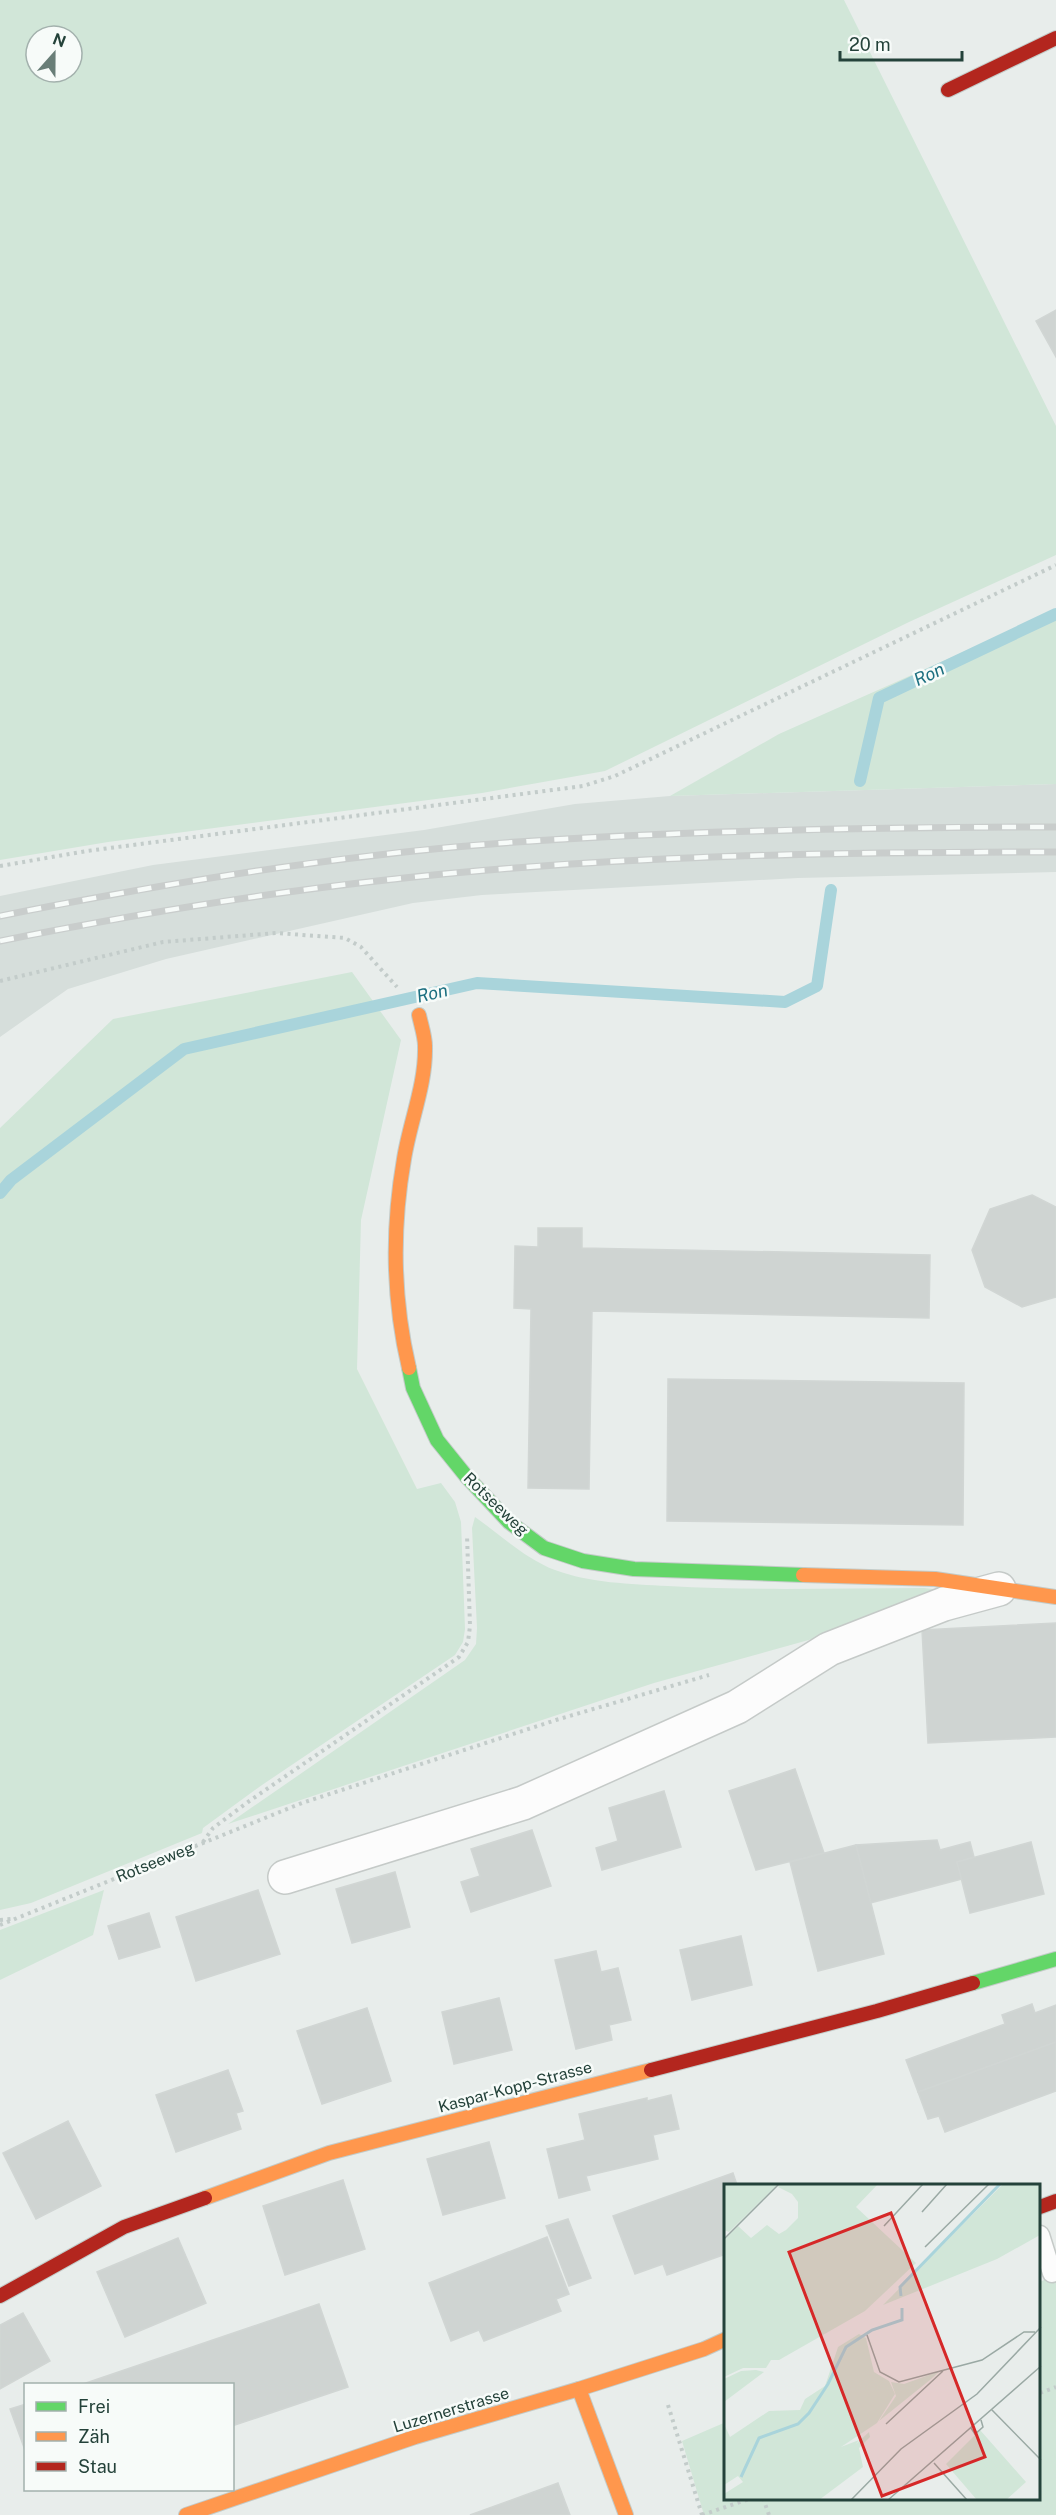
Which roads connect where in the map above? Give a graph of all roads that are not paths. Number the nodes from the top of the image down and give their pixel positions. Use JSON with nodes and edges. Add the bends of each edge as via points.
{"nodes":[{"id":1,"x":1056,"y":38,"type":"edge"},
{"id":2,"x":948,"y":90,"type":"dead end"},
{"id":3,"x":419,"y":1015,"type":"dead end"},
{"id":4,"x":999,"y":1589,"type":"junction"},
{"id":5,"x":1056,"y":1597,"type":"edge"},
{"id":6,"x":285,"y":1877,"type":"dead end"},
{"id":7,"x":1056,"y":1959,"type":"edge"},
{"id":8,"x":1056,"y":2201,"type":"edge"},
{"id":9,"x":1041,"y":2207,"type":"edge"},
{"id":10,"x":1041,"y":2238,"type":"edge"},
{"id":11,"x":1054,"y":2277,"type":"edge"},
{"id":12,"x":0,"y":2296,"type":"edge"},
{"id":13,"x":724,"y":2340,"type":"edge"},
{"id":14,"x":579,"y":2389,"type":"junction"},
{"id":15,"x":186,"y":2515,"type":"edge"},
{"id":16,"x":626,"y":2515,"type":"edge"}],
"edges":[{"from":1,"to":2,"type":"street"},
{"from":3,"to":4,"type":"street","name":"Rotseeweg","via":[[425,1044],[424,1072],[404,1158],[396,1222],[401,1335],[413,1388],[437,1440],[509,1522],[544,1548],[583,1561],[634,1569],[935,1580]]},
{"from":4,"to":5,"type":"street","name":"Rotseeweg"},
{"from":4,"to":6,"type":"street","name":"Rotseeweg","via":[[944,1604],[829,1649],[737,1707],[523,1803]]},
{"from":7,"to":12,"type":"street","name":"Kaspar-Kopp-Strasse","via":[[877,2011],[329,2153],[123,2227]]},
{"from":8,"to":9,"type":"street"},
{"from":10,"to":11,"type":"lane"},
{"from":13,"to":14,"type":"street","name":"Luzernerstrasse"},
{"from":14,"to":15,"type":"street","name":"Luzernerstrasse","via":[[416,2437]]},
{"from":14,"to":16,"type":"street"}]}
